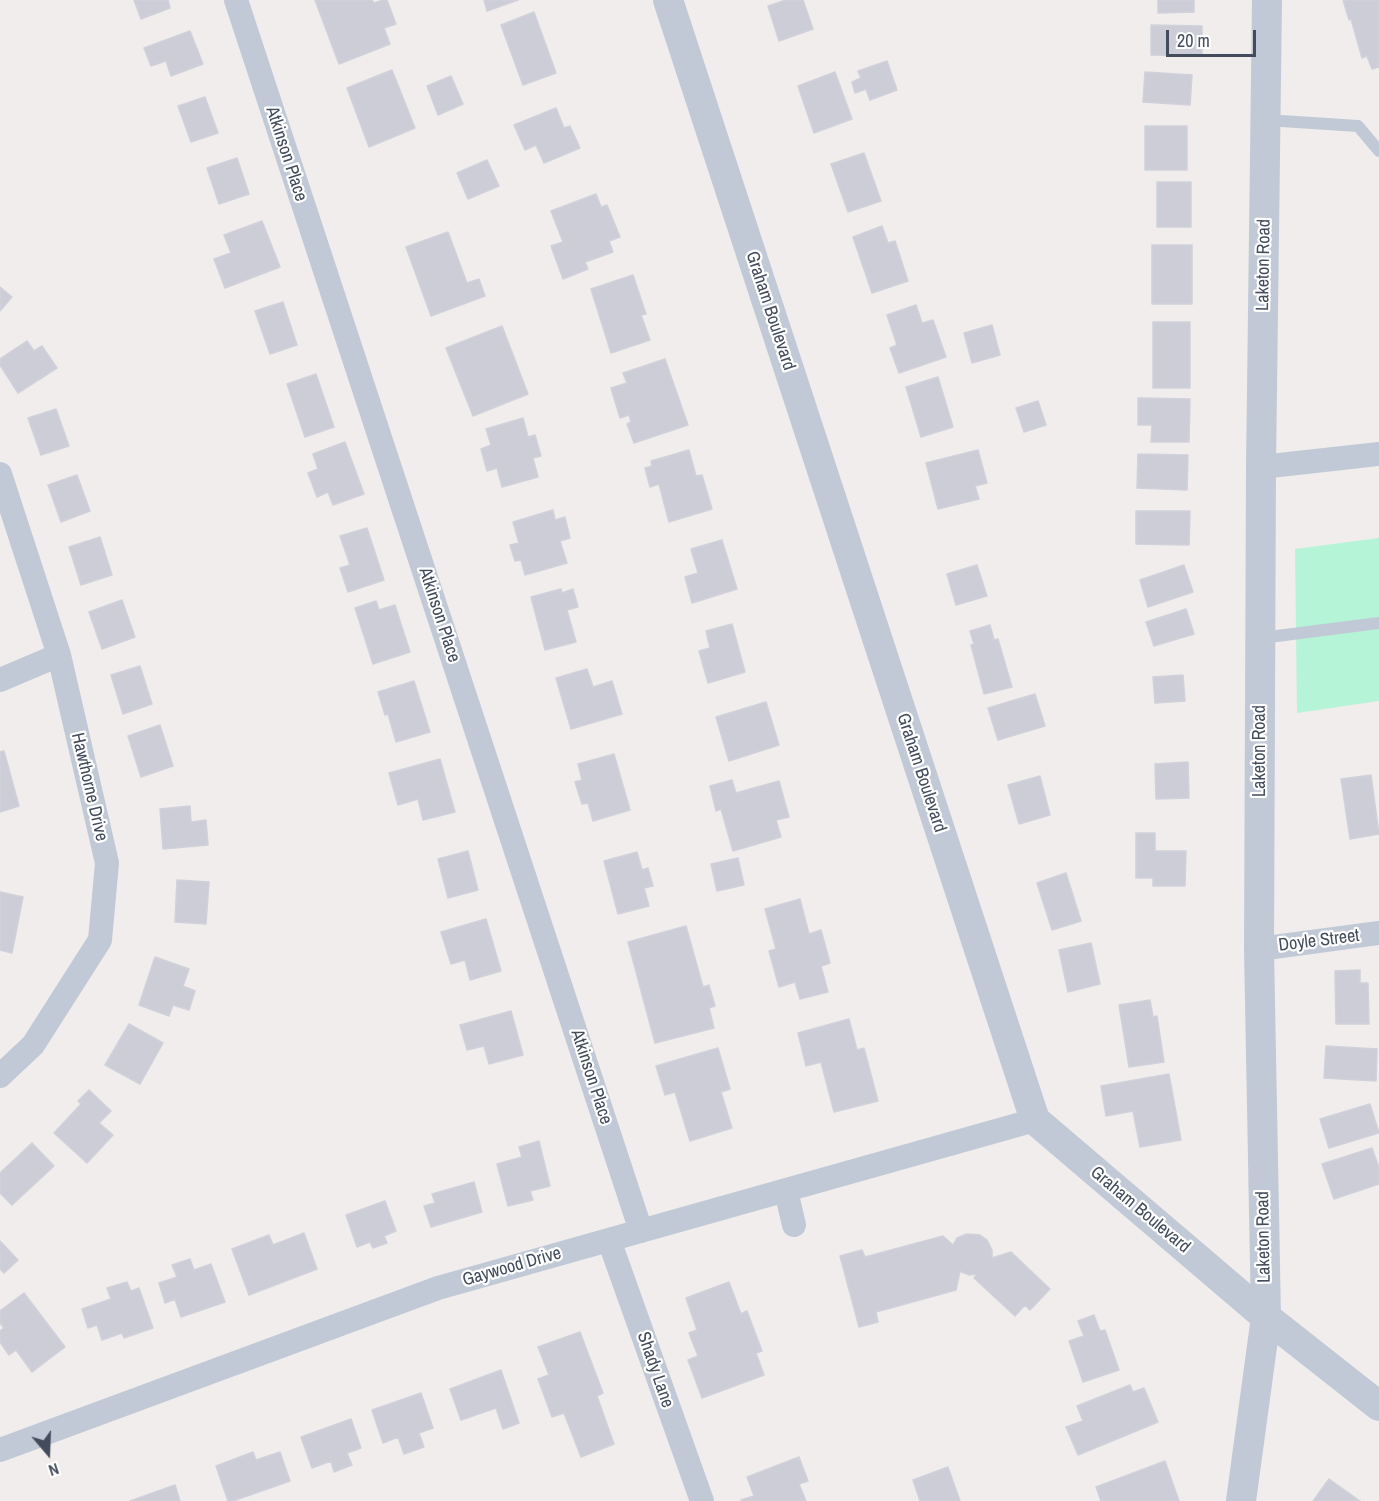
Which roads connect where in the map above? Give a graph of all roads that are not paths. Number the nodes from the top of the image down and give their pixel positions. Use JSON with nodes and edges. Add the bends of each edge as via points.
{"nodes":[{"id":1,"x":236,"y":0,"type":"edge"},
{"id":2,"x":668,"y":0,"type":"edge"},
{"id":3,"x":1267,"y":0,"type":"edge"},
{"id":4,"x":1266,"y":120,"type":"junction"},
{"id":5,"x":1379,"y":151,"type":"edge"},
{"id":6,"x":1379,"y":454,"type":"edge"},
{"id":7,"x":1261,"y":467,"type":"junction"},
{"id":8,"x":0,"y":474,"type":"edge"},
{"id":9,"x":1379,"y":623,"type":"edge"},
{"id":10,"x":1260,"y":639,"type":"junction"},
{"id":11,"x":59,"y":655,"type":"junction"},
{"id":12,"x":0,"y":680,"type":"edge"},
{"id":13,"x":1379,"y":933,"type":"edge"},
{"id":14,"x":1259,"y":949,"type":"junction"},
{"id":15,"x":0,"y":1076,"type":"edge"},
{"id":16,"x":1035,"y":1120,"type":"junction"},
{"id":17,"x":786,"y":1191,"type":"junction"},
{"id":18,"x":794,"y":1225,"type":"dead end"},
{"id":19,"x":641,"y":1231,"type":"junction"},
{"id":20,"x":609,"y":1240,"type":"junction"},
{"id":21,"x":1266,"y":1317,"type":"junction"},
{"id":22,"x":1379,"y":1406,"type":"edge"},
{"id":23,"x":0,"y":1450,"type":"edge"},
{"id":24,"x":702,"y":1501,"type":"edge"},
{"id":25,"x":1241,"y":1501,"type":"edge"}],
"edges":[{"from":1,"to":19,"type":"street","name":"Atkinson Place"},
{"from":2,"to":16,"type":"street","name":"Graham Boulevard"},
{"from":3,"to":4,"type":"street","name":"Laketon Road"},
{"from":4,"to":5,"type":"lane","via":[[1358,126]]},
{"from":4,"to":7,"type":"street","name":"Laketon Road"},
{"from":6,"to":7,"type":"street"},
{"from":7,"to":10,"type":"street","name":"Laketon Road"},
{"from":8,"to":11,"type":"street","name":"Hawthorne Drive"},
{"from":9,"to":10,"type":"lane"},
{"from":10,"to":14,"type":"street","name":"Laketon Road"},
{"from":11,"to":12,"type":"street"},
{"from":11,"to":15,"type":"street","name":"Hawthorne Drive","via":[[107,863],[100,940],[33,1045]]},
{"from":13,"to":14,"type":"street","name":"Doyle Street"},
{"from":14,"to":21,"type":"street","name":"Laketon Road"},
{"from":16,"to":17,"type":"street","name":"Gaywood Drive"},
{"from":16,"to":21,"type":"street","name":"Graham Boulevard"},
{"from":17,"to":18,"type":"street"},
{"from":17,"to":19,"type":"street","name":"Gaywood Drive"},
{"from":19,"to":20,"type":"street","name":"Gaywood Drive"},
{"from":20,"to":23,"type":"street","name":"Gaywood Drive","via":[[438,1288]]},
{"from":20,"to":24,"type":"street","name":"Shady Lane"},
{"from":21,"to":22,"type":"street","name":"Graham Boulevard"},
{"from":21,"to":25,"type":"street","name":"Laketon Road"}]}
